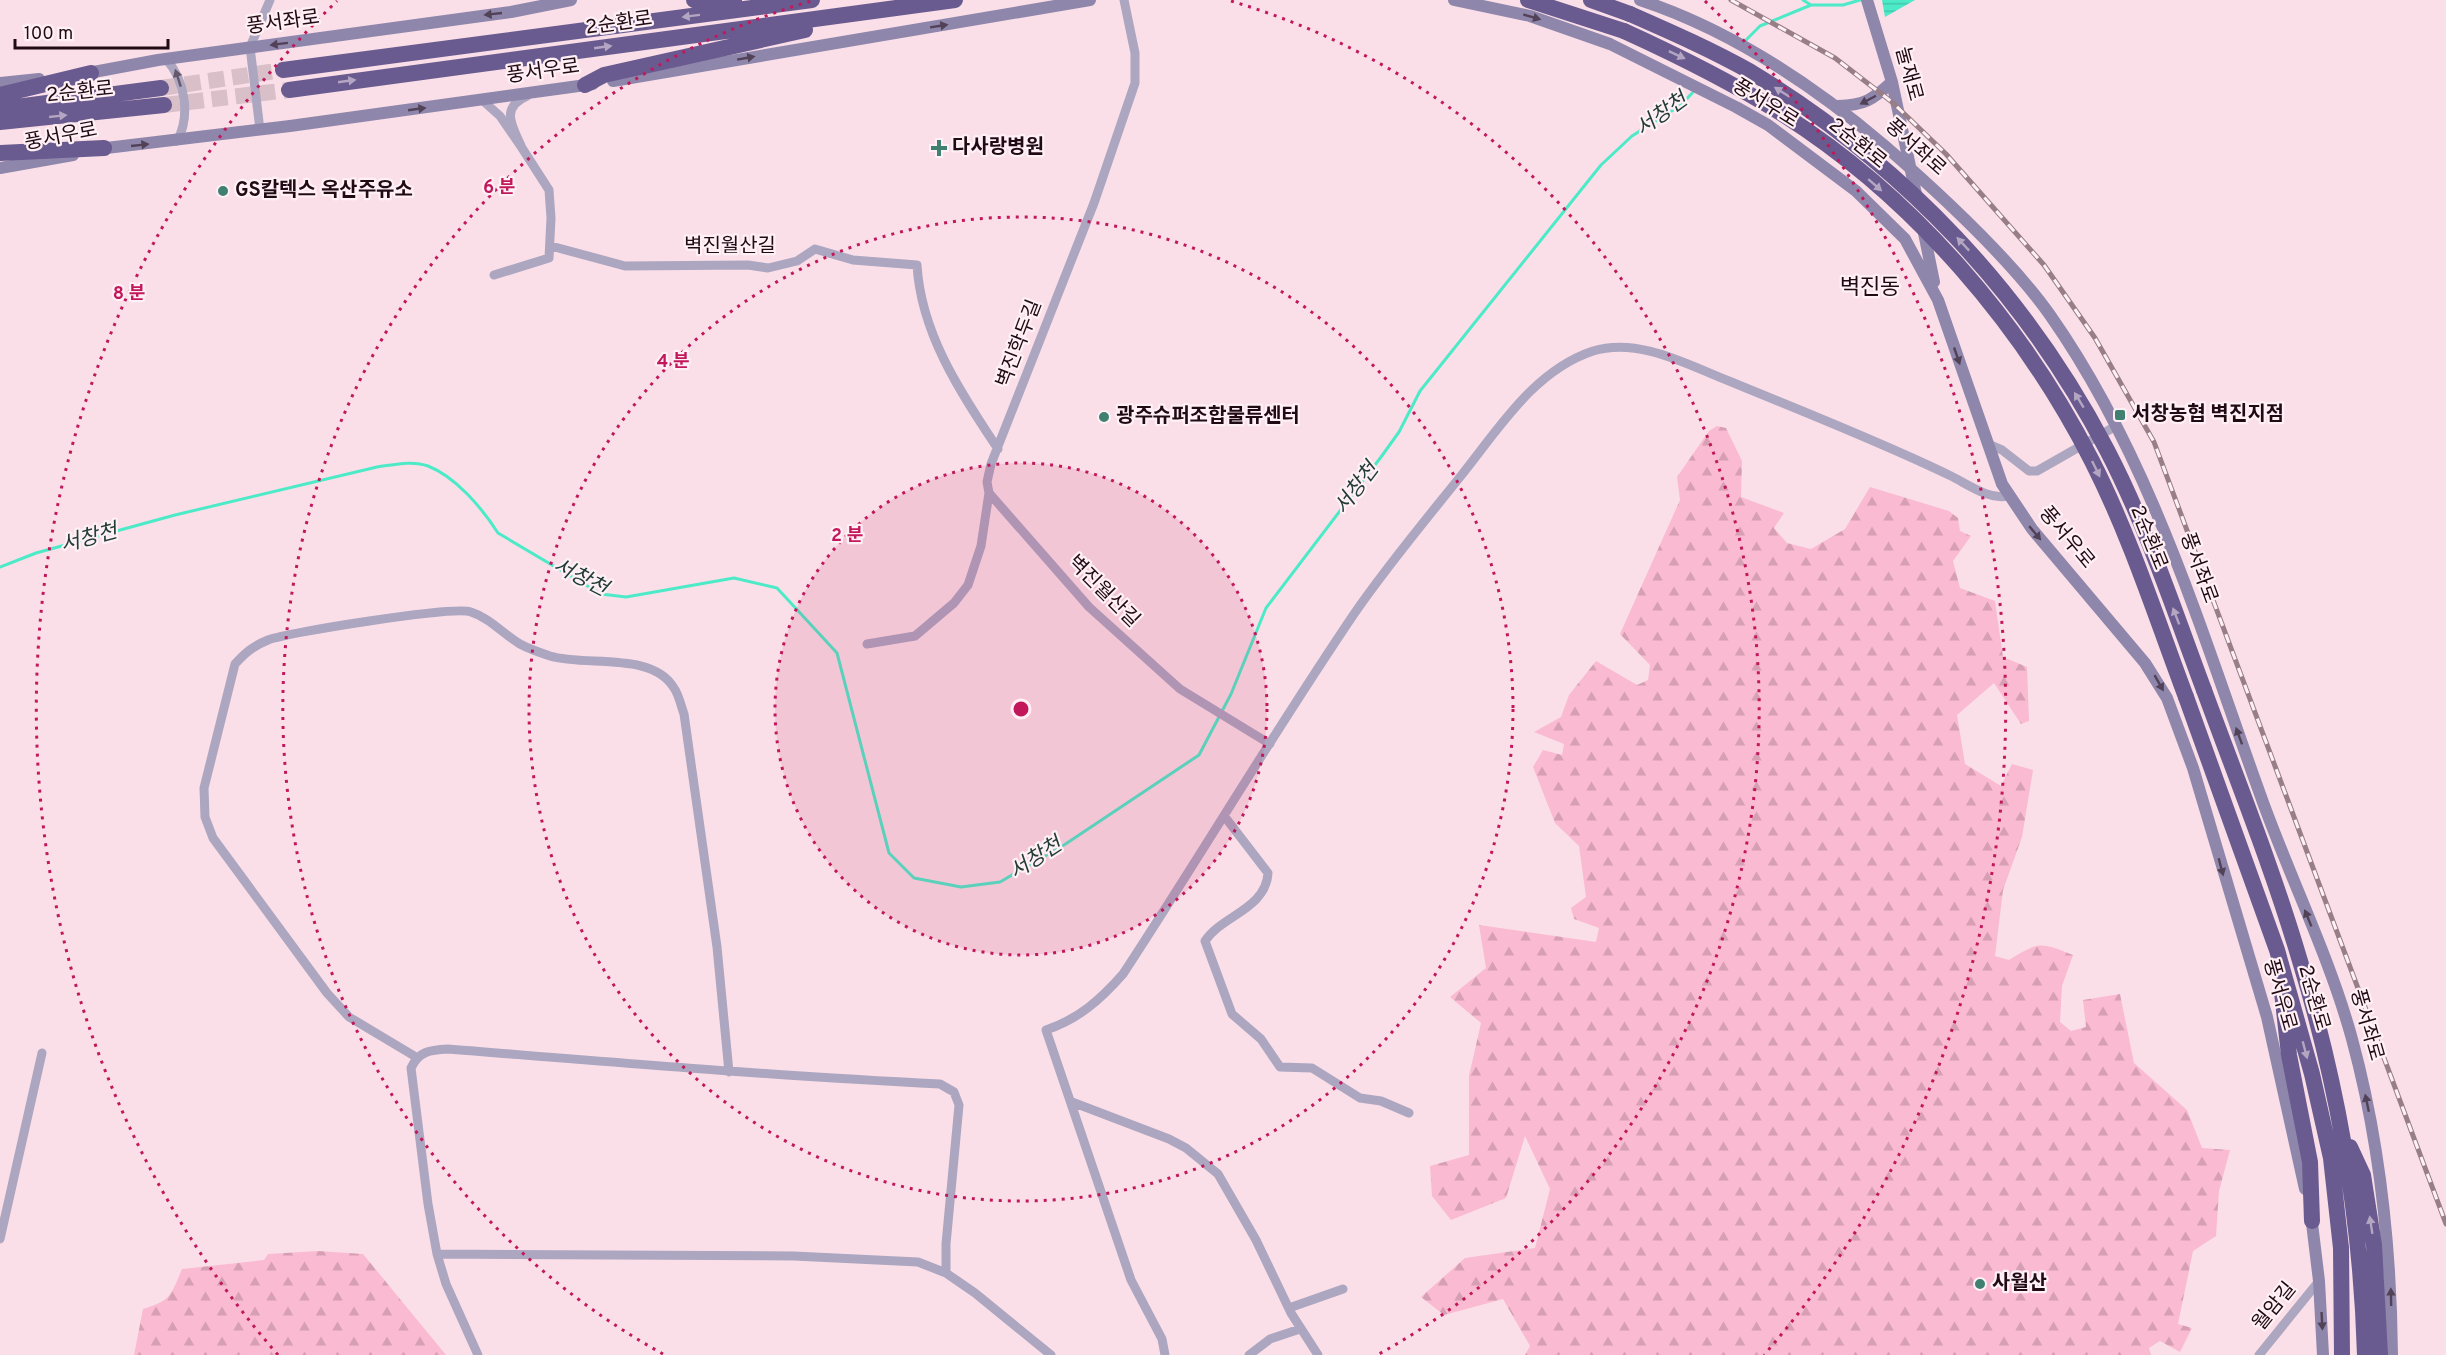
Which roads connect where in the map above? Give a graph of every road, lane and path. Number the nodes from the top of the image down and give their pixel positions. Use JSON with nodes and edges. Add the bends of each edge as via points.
{"nodes":[{"id":1,"x":270,"y":0,"type":"edge"},
{"id":2,"x":572,"y":0,"type":"edge"},
{"id":3,"x":694,"y":0,"type":"edge"},
{"id":4,"x":955,"y":0,"type":"edge"},
{"id":5,"x":1090,"y":0,"type":"edge"},
{"id":6,"x":1124,"y":0,"type":"edge"},
{"id":7,"x":1454,"y":0,"type":"edge"},
{"id":8,"x":1528,"y":0,"type":"edge"},
{"id":9,"x":1591,"y":0,"type":"edge"},
{"id":10,"x":1867,"y":0,"type":"edge"},
{"id":11,"x":808,"y":1,"type":"edge"},
{"id":12,"x":1635,"y":7,"type":"edge"},
{"id":13,"x":897,"y":8,"type":"junction"},
{"id":14,"x":250,"y":47,"type":"junction"},
{"id":15,"x":166,"y":59,"type":"junction"},
{"id":16,"x":283,"y":70,"type":"tunnel mouth"},
{"id":17,"x":91,"y":73,"type":"junction"},
{"id":18,"x":1892,"y":82,"type":"junction"},
{"id":19,"x":0,"y":83,"type":"edge"},
{"id":20,"x":585,"y":85,"type":"junction"},
{"id":21,"x":161,"y":88,"type":"tunnel mouth"},
{"id":22,"x":289,"y":90,"type":"tunnel mouth"},
{"id":23,"x":532,"y":94,"type":"junction"},
{"id":24,"x":0,"y":95,"type":"edge"},
{"id":25,"x":482,"y":100,"type":"junction"},
{"id":26,"x":164,"y":105,"type":"tunnel mouth"},
{"id":27,"x":1838,"y":106,"type":"junction"},
{"id":28,"x":0,"y":109,"type":"edge"},
{"id":29,"x":1855,"y":120,"type":"junction"},
{"id":30,"x":0,"y":122,"type":"edge"},
{"id":31,"x":260,"y":130,"type":"junction"},
{"id":32,"x":177,"y":141,"type":"junction"},
{"id":33,"x":104,"y":148,"type":"junction"},
{"id":34,"x":522,"y":148,"type":"junction"},
{"id":35,"x":1801,"y":150,"type":"junction"},
{"id":36,"x":0,"y":153,"type":"edge"},
{"id":37,"x":0,"y":168,"type":"edge"},
{"id":38,"x":1911,"y":168,"type":"junction"},
{"id":39,"x":1919,"y":207,"type":"junction"},
{"id":40,"x":1875,"y":209,"type":"junction"},
{"id":41,"x":551,"y":246,"type":"junction"},
{"id":42,"x":494,"y":275,"type":"dead end"},
{"id":43,"x":1938,"y":300,"type":"junction"},
{"id":44,"x":2116,"y":426,"type":"junction"},
{"id":45,"x":1988,"y":444,"type":"junction"},
{"id":46,"x":998,"y":449,"type":"junction"},
{"id":47,"x":989,"y":494,"type":"junction"},
{"id":48,"x":2008,"y":496,"type":"junction"},
{"id":49,"x":867,"y":644,"type":"dead end"},
{"id":50,"x":1270,"y":744,"type":"junction"},
{"id":51,"x":1225,"y":817,"type":"junction"},
{"id":52,"x":2277,"y":950,"type":"junction"},
{"id":53,"x":42,"y":1053,"type":"dead end"},
{"id":54,"x":416,"y":1057,"type":"junction"},
{"id":55,"x":729,"y":1072,"type":"junction"},
{"id":56,"x":1072,"y":1102,"type":"junction"},
{"id":57,"x":1409,"y":1113,"type":"dead end"},
{"id":58,"x":2342,"y":1132,"type":"junction"},
{"id":59,"x":2312,"y":1221,"type":"junction"},
{"id":60,"x":0,"y":1239,"type":"edge"},
{"id":61,"x":438,"y":1254,"type":"junction"},
{"id":62,"x":946,"y":1273,"type":"junction"},
{"id":63,"x":2319,"y":1281,"type":"junction"},
{"id":64,"x":1343,"y":1289,"type":"dead end"},
{"id":65,"x":1289,"y":1308,"type":"junction"},
{"id":66,"x":1300,"y":1329,"type":"junction"},
{"id":67,"x":478,"y":1355,"type":"edge"},
{"id":68,"x":1051,"y":1355,"type":"edge"},
{"id":69,"x":1165,"y":1355,"type":"edge"},
{"id":70,"x":1249,"y":1355,"type":"edge"},
{"id":71,"x":1318,"y":1355,"type":"edge"},
{"id":72,"x":2259,"y":1355,"type":"edge"},
{"id":73,"x":2324,"y":1355,"type":"edge"},
{"id":74,"x":2342,"y":1355,"type":"edge"},
{"id":75,"x":2365,"y":1355,"type":"edge"},
{"id":76,"x":2380,"y":1355,"type":"edge"},
{"id":77,"x":2392,"y":1355,"type":"edge"}],
"edges":[{"from":1,"to":14,"type":"street"},
{"from":2,"to":14,"type":"street","name":"풍서좌로","one_way":true,"via":[[511,12]]},
{"from":3,"to":11,"type":"highway"},
{"from":4,"to":13,"type":"highway","name":"2순환로"},
{"from":20,"to":5,"type":"street","name":"풍서우로","one_way":true},
{"from":6,"to":46,"type":"street","name":"벽진학두길","via":[[1135,53],[1135,83],[1094,202]]},
{"from":7,"to":35,"type":"street","name":"풍서우로","one_way":true,"via":[[1530,16],[1610,44],[1736,107]]},
{"from":8,"to":52,"type":"highway","name":"2순환로","one_way":true,"bridge":true,"via":[[1624,31],[1749,94],[1822,141],[1906,212],[1966,275],[2025,350],[2091,460],[2130,546]]},
{"from":9,"to":12,"type":"highway","name":"2순환로"},
{"from":10,"to":18,"type":"street","name":"눌재로"},
{"from":11,"to":16,"type":"highway","name":"2순환로","one_way":true},
{"from":12,"to":27,"type":"street","name":"풍서좌로","via":[[1730,38]]},
{"from":58,"to":12,"type":"highway","name":"2순환로","one_way":true,"bridge":true,"via":[[2300,960],[2204,690],[2148,540],[2108,453],[2065,376],[1989,273],[1922,201],[1882,165],[1749,71]]},
{"from":13,"to":20,"type":"highway","via":[[604,75]]},
{"from":22,"to":13,"type":"highway","name":"2순환로","one_way":true},
{"from":14,"to":15,"type":"street","name":"풍서좌로"},
{"from":14,"to":31,"type":"street"},
{"from":15,"to":17,"type":"street","name":"풍서좌로"},
{"from":32,"to":15,"type":"street","one_way":true,"via":[[185,114],[179,77]]},
{"from":17,"to":19,"type":"street","name":"풍서좌로"},
{"from":17,"to":24,"type":"highway"},
{"from":18,"to":27,"type":"street","one_way":true,"via":[[1860,105]]},
{"from":18,"to":38,"type":"street","name":"눌재로"},
{"from":20,"to":23,"type":"street","name":"풍서우로"},
{"from":21,"to":28,"type":"highway","name":"2순환로"},
{"from":23,"to":25,"type":"street","name":"풍서우로"},
{"from":23,"to":34,"type":"street","via":[[517,100],[510,110]]},
{"from":31,"to":25,"type":"street","name":"풍서우로","one_way":true},
{"from":25,"to":34,"type":"street","via":[[500,116]]},
{"from":30,"to":26,"type":"highway","name":"2순환로","one_way":true},
{"from":27,"to":29,"type":"street","name":"풍서좌로"},
{"from":29,"to":35,"type":"street","via":[[1860,140],[1846,152],[1824,160]]},
{"from":29,"to":38,"type":"street","name":"풍서좌로"},
{"from":31,"to":32,"type":"street","name":"풍서우로"},
{"from":33,"to":32,"type":"street","name":"풍서우로","one_way":true},
{"from":33,"to":36,"type":"highway"},
{"from":33,"to":37,"type":"street","name":"풍서우로"},
{"from":34,"to":41,"type":"street","via":[[549,190]]},
{"from":35,"to":40,"type":"street","name":"풍서우로"},
{"from":38,"to":39,"type":"street","name":"눌재로"},
{"from":38,"to":44,"type":"street","name":"풍서좌로","via":[[1987,242],[2049,313]]},
{"from":39,"to":40,"type":"street","via":[[1903,219]]},
{"from":39,"to":43,"type":"street","name":"눌재로"},
{"from":40,"to":43,"type":"street","name":"풍서우로","via":[[1905,239]]},
{"from":41,"to":42,"type":"street","via":[[549,258]]},
{"from":41,"to":46,"type":"street","name":"벽진월산길","via":[[625,266],[768,268],[797,261],[815,249],[853,260],[917,265],[919,291],[938,348]]},
{"from":43,"to":45,"type":"street","name":"풍서우로","one_way":true},
{"from":44,"to":45,"type":"street","via":[[2037,471],[2029,471]]},
{"from":77,"to":44,"type":"street","name":"풍서좌로","one_way":true,"via":[[2391,1281],[2383,1207],[2374,1139],[2351,1036],[2161,522]]},
{"from":45,"to":48,"type":"street","name":"풍서우로"},
{"from":46,"to":47,"type":"street","name":"벽진학두길","via":[[987,482]]},
{"from":47,"to":49,"type":"street","name":"벽진학두길","via":[[973,572],[954,603],[915,636]]},
{"from":47,"to":50,"type":"street","name":"벽진월산길","via":[[1089,608],[1180,689]]},
{"from":48,"to":50,"type":"street","via":[[1992,496],[1910,456],[1687,363],[1635,349],[1591,352],[1553,371],[1520,402],[1373,588]]},
{"from":48,"to":59,"type":"street","name":"풍서우로","one_way":true,"via":[[2145,663],[2168,698],[2193,768],[2267,1017]]},
{"from":50,"to":51,"type":"street"},
{"from":51,"to":56,"type":"street","via":[[1123,974],[1090,1008],[1046,1030]]},
{"from":51,"to":57,"type":"street","via":[[1268,873],[1267,885],[1238,916],[1210,933],[1205,941],[1232,1014],[1261,1039],[1280,1066],[1312,1068],[1360,1098],[1381,1101]]},
{"from":52,"to":59,"type":"highway","via":[[2289,1055],[2310,1162]]},
{"from":52,"to":74,"type":"highway","name":"2순환로","one_way":true,"via":[[2331,1158],[2341,1248]]},
{"from":53,"to":60,"type":"street"},
{"from":54,"to":55,"type":"street","via":[[428,1050],[448,1049]]},
{"from":54,"to":55,"type":"street","via":[[349,1017],[327,993],[213,838],[205,817],[204,788],[235,664],[248,649],[269,639],[337,627],[469,611],[521,645],[553,656],[645,667],[664,676],[675,689],[684,714],[717,947]]},
{"from":54,"to":61,"type":"street","via":[[411,1068],[411,1087]]},
{"from":55,"to":62,"type":"street","via":[[940,1084],[954,1092],[959,1105],[959,1130]]},
{"from":56,"to":65,"type":"street","via":[[1169,1139],[1218,1174]]},
{"from":56,"to":69,"type":"street","via":[[1131,1280],[1162,1339]]},
{"from":58,"to":75,"type":"highway","name":"2순환로","via":[[2358,1243]]},
{"from":76,"to":58,"type":"highway","one_way":true,"via":[[2374,1245],[2363,1175]]},
{"from":59,"to":63,"type":"street","name":"풍서우로"},
{"from":61,"to":62,"type":"street","via":[[794,1256],[918,1262]]},
{"from":61,"to":67,"type":"street","via":[[446,1284]]},
{"from":62,"to":68,"type":"street"},
{"from":63,"to":72,"type":"street","name":"월암길"},
{"from":63,"to":73,"type":"street","name":"풍서우로","one_way":true},
{"from":64,"to":65,"type":"street"},
{"from":65,"to":66,"type":"street"},
{"from":66,"to":70,"type":"street","via":[[1270,1339]]},
{"from":66,"to":71,"type":"street"}]}
